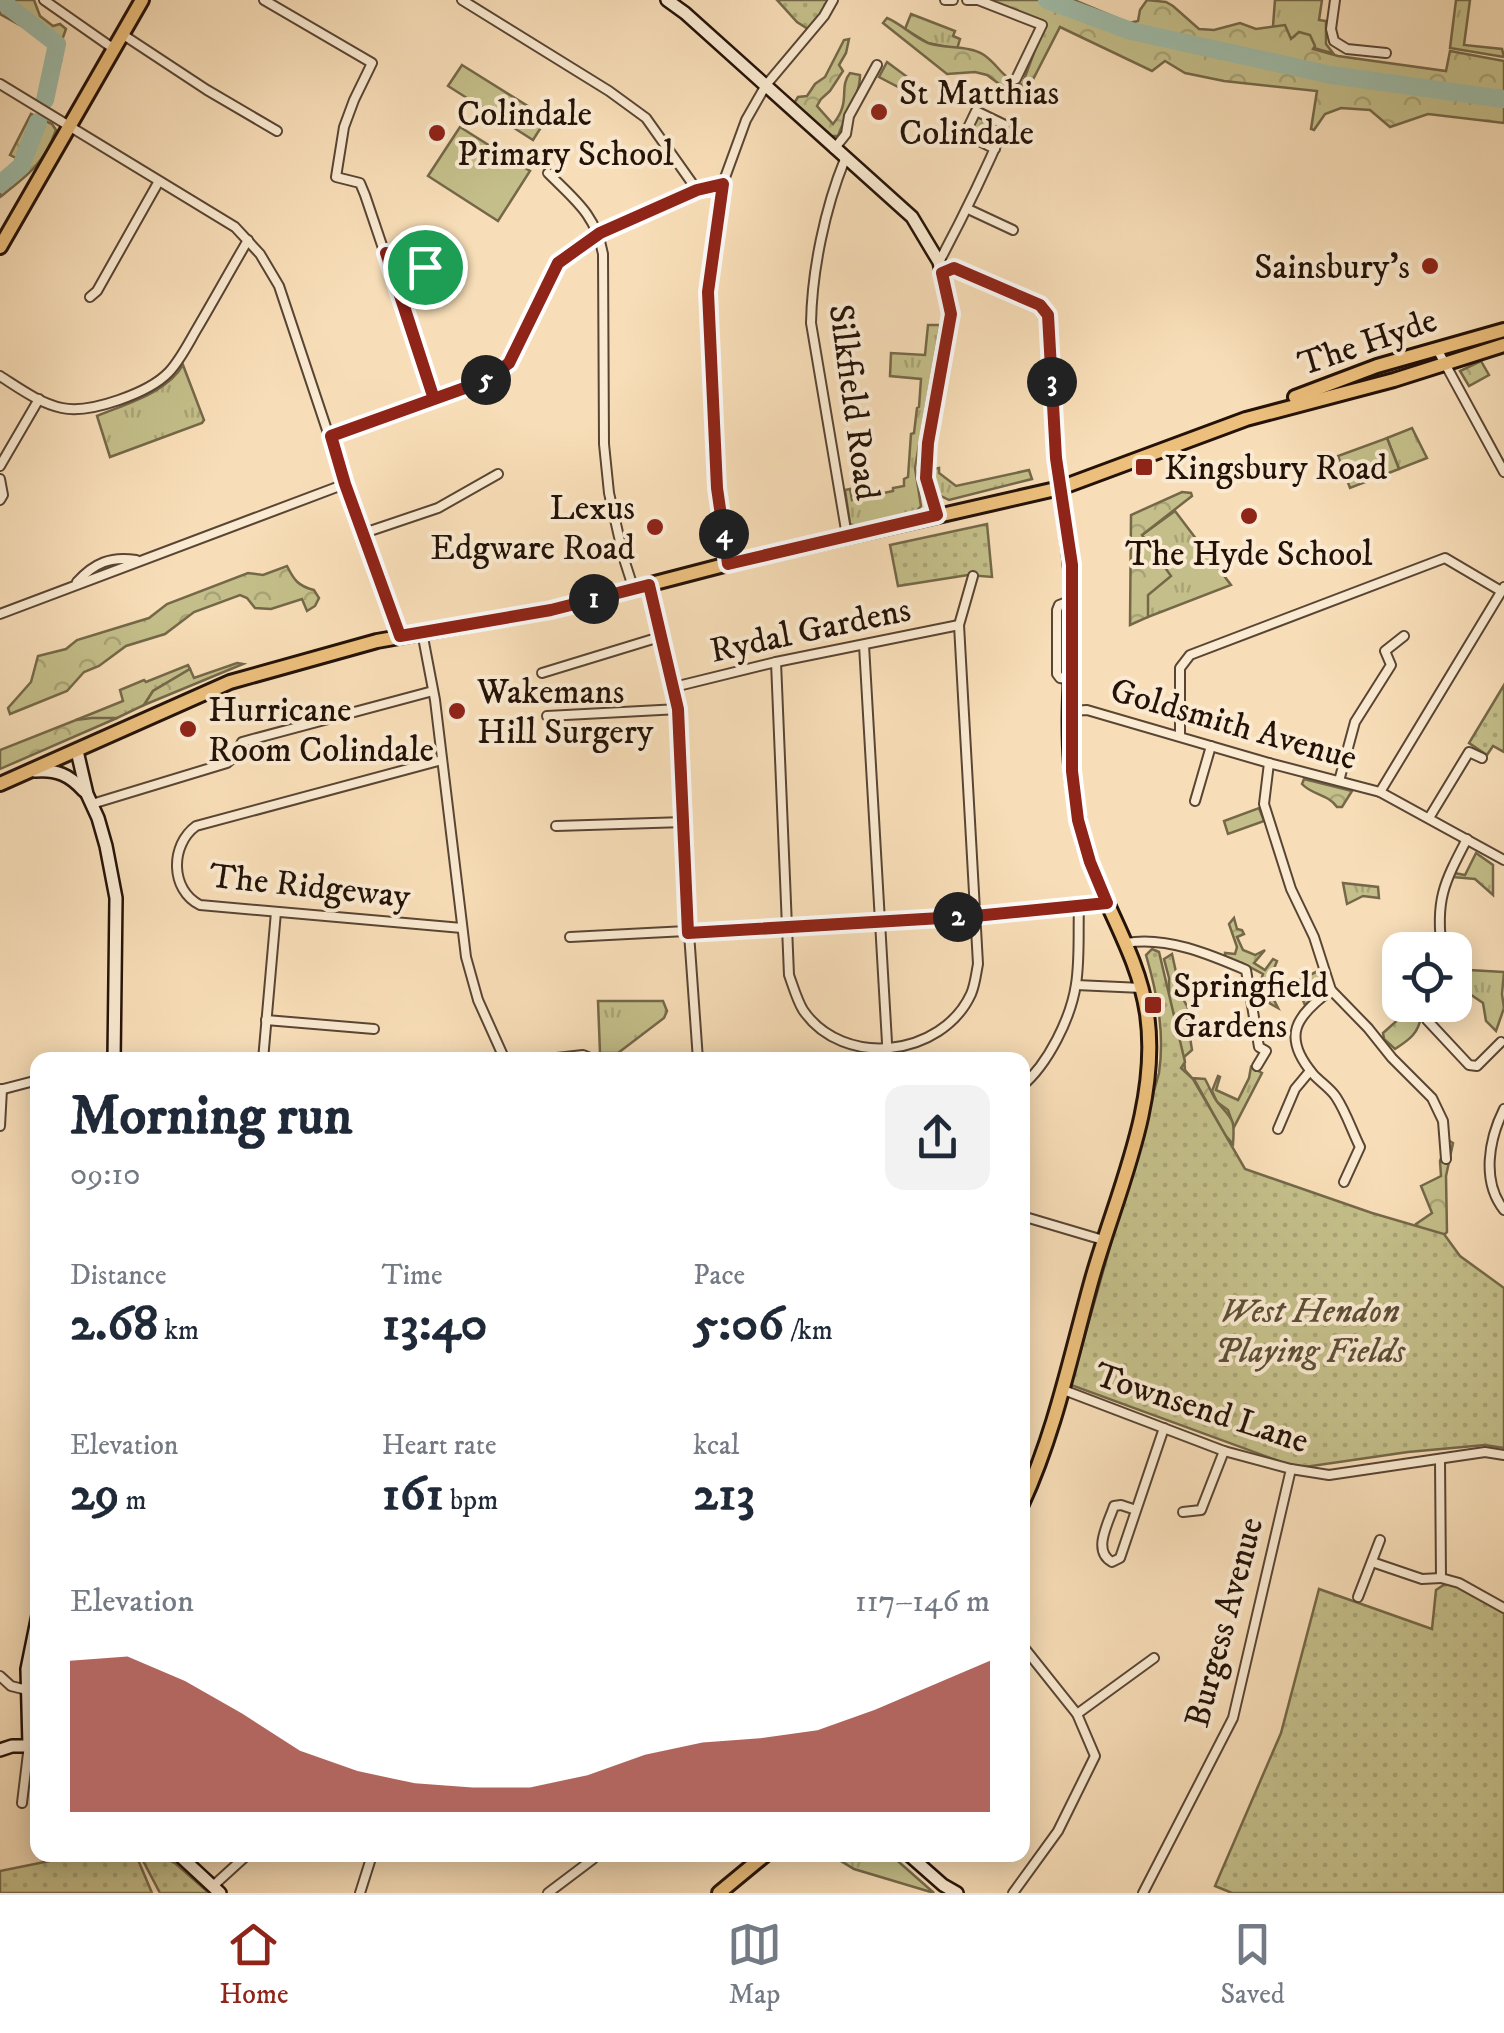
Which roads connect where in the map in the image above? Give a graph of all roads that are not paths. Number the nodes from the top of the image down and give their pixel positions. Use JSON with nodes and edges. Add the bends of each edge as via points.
{"nodes":[{"id":1,"x":44,"y":0,"type":"edge"},
{"id":2,"x":142,"y":0,"type":"edge"},
{"id":3,"x":264,"y":0,"type":"edge"},
{"id":4,"x":462,"y":0,"type":"edge"},
{"id":5,"x":667,"y":0,"type":"edge"},
{"id":6,"x":834,"y":0,"type":"edge"},
{"id":7,"x":945,"y":0,"type":"edge"},
{"id":8,"x":953,"y":0,"type":"edge"},
{"id":9,"x":967,"y":0,"type":"edge"},
{"id":10,"x":1335,"y":0,"type":"edge"},
{"id":11,"x":122,"y":34,"type":"junction"},
{"id":12,"x":114,"y":49,"type":"junction"},
{"id":13,"x":1386,"y":53,"type":"dead end"},
{"id":14,"x":876,"y":65,"type":"dead end"},
{"id":15,"x":1016,"y":79,"type":"dead end"},
{"id":16,"x":0,"y":84,"type":"edge"},
{"id":17,"x":766,"y":85,"type":"junction"},
{"id":18,"x":68,"y":126,"type":"junction"},
{"id":19,"x":277,"y":131,"type":"dead end"},
{"id":20,"x":834,"y":148,"type":"junction"},
{"id":21,"x":995,"y":149,"type":"junction"},
{"id":22,"x":845,"y":159,"type":"junction"},
{"id":23,"x":548,"y":173,"type":"dead end"},
{"id":24,"x":159,"y":181,"type":"junction"},
{"id":25,"x":723,"y":184,"type":"junction"},
{"id":26,"x":697,"y":190,"type":"junction"},
{"id":27,"x":968,"y":209,"type":"junction"},
{"id":28,"x":1013,"y":230,"type":"dead end"},
{"id":29,"x":600,"y":233,"type":"junction"},
{"id":30,"x":248,"y":240,"type":"junction"},
{"id":31,"x":0,"y":247,"type":"edge"},
{"id":32,"x":386,"y":253,"type":"junction"},
{"id":33,"x":940,"y":267,"type":"junction"},
{"id":34,"x":90,"y":297,"type":"dead end"},
{"id":35,"x":401,"y":297,"type":"junction"},
{"id":36,"x":1504,"y":330,"type":"edge"},
{"id":37,"x":1504,"y":344,"type":"edge"},
{"id":38,"x":1438,"y":348,"type":"junction"},
{"id":39,"x":1446,"y":364,"type":"junction"},
{"id":40,"x":0,"y":376,"type":"edge"},
{"id":41,"x":434,"y":399,"type":"junction"},
{"id":42,"x":39,"y":400,"type":"junction"},
{"id":43,"x":1253,"y":417,"type":"junction"},
{"id":44,"x":331,"y":436,"type":"junction"},
{"id":45,"x":0,"y":466,"type":"edge"},
{"id":46,"x":1504,"y":472,"type":"edge"},
{"id":47,"x":498,"y":474,"type":"dead end"},
{"id":48,"x":0,"y":479,"type":"edge"},
{"id":49,"x":345,"y":484,"type":"junction"},
{"id":50,"x":1060,"y":488,"type":"junction"},
{"id":51,"x":0,"y":500,"type":"edge"},
{"id":52,"x":937,"y":515,"type":"junction"},
{"id":53,"x":364,"y":533,"type":"junction"},
{"id":54,"x":847,"y":536,"type":"junction"},
{"id":55,"x":728,"y":564,"type":"junction"},
{"id":56,"x":974,"y":576,"type":"dead end"},
{"id":57,"x":649,"y":585,"type":"junction"},
{"id":58,"x":1503,"y":589,"type":"edge"},
{"id":59,"x":634,"y":590,"type":"junction"},
{"id":60,"x":0,"y":614,"type":"edge"},
{"id":61,"x":959,"y":625,"type":"junction"},
{"id":62,"x":422,"y":632,"type":"junction"},
{"id":63,"x":400,"y":636,"type":"junction"},
{"id":64,"x":663,"y":636,"type":"junction"},
{"id":65,"x":1404,"y":636,"type":"dead end"},
{"id":66,"x":864,"y":644,"type":"junction"},
{"id":67,"x":776,"y":662,"type":"junction"},
{"id":68,"x":542,"y":672,"type":"dead end"},
{"id":69,"x":674,"y":687,"type":"junction"},
{"id":70,"x":432,"y":691,"type":"junction"},
{"id":71,"x":678,"y":709,"type":"junction"},
{"id":72,"x":1072,"y":711,"type":"junction"},
{"id":73,"x":546,"y":716,"type":"dead end"},
{"id":74,"x":1180,"y":736,"type":"junction"},
{"id":75,"x":1211,"y":746,"type":"junction"},
{"id":76,"x":77,"y":752,"type":"junction"},
{"id":77,"x":1482,"y":758,"type":"dead end"},
{"id":78,"x":442,"y":760,"type":"junction"},
{"id":79,"x":1269,"y":763,"type":"junction"},
{"id":80,"x":31,"y":771,"type":"junction"},
{"id":81,"x":1339,"y":781,"type":"junction"},
{"id":82,"x":0,"y":784,"type":"edge"},
{"id":83,"x":1380,"y":792,"type":"junction"},
{"id":84,"x":90,"y":799,"type":"junction"},
{"id":85,"x":1195,"y":801,"type":"dead end"},
{"id":86,"x":1429,"y":818,"type":"junction"},
{"id":87,"x":685,"y":822,"type":"junction"},
{"id":88,"x":556,"y":826,"type":"dead end"},
{"id":89,"x":1467,"y":840,"type":"junction"},
{"id":90,"x":1504,"y":860,"type":"edge"},
{"id":91,"x":1107,"y":903,"type":"junction"},
{"id":92,"x":1078,"y":906,"type":"junction"},
{"id":93,"x":276,"y":912,"type":"junction"},
{"id":94,"x":975,"y":916,"type":"junction"},
{"id":95,"x":882,"y":922,"type":"junction"},
{"id":96,"x":788,"y":927,"type":"junction"},
{"id":97,"x":462,"y":928,"type":"junction"},
{"id":98,"x":1440,"y":932,"type":"edge"},
{"id":99,"x":688,"y":933,"type":"junction"},
{"id":100,"x":570,"y":937,"type":"dead end"},
{"id":101,"x":1126,"y":943,"type":"junction"},
{"id":102,"x":1076,"y":985,"type":"junction"},
{"id":103,"x":1142,"y":988,"type":"junction"},
{"id":104,"x":1331,"y":990,"type":"junction"},
{"id":105,"x":266,"y":1020,"type":"junction"},
{"id":106,"x":1429,"y":1022,"type":"edge"},
{"id":107,"x":374,"y":1029,"type":"dead end"},
{"id":108,"x":1502,"y":1042,"type":"edge"},
{"id":109,"x":114,"y":1052,"type":"edge"},
{"id":110,"x":264,"y":1052,"type":"edge"},
{"id":111,"x":501,"y":1052,"type":"edge"},
{"id":112,"x":697,"y":1052,"type":"edge"},
{"id":113,"x":877,"y":1052,"type":"edge"},
{"id":114,"x":888,"y":1052,"type":"edge"},
{"id":115,"x":895,"y":1052,"type":"edge"},
{"id":116,"x":1258,"y":1066,"type":"dead end"},
{"id":117,"x":1310,"y":1070,"type":"junction"},
{"id":118,"x":1030,"y":1080,"type":"edge"},
{"id":119,"x":30,"y":1082,"type":"edge"},
{"id":120,"x":1,"y":1090,"type":"edge"},
{"id":121,"x":1504,"y":1109,"type":"edge"},
{"id":122,"x":0,"y":1126,"type":"edge"},
{"id":123,"x":1278,"y":1129,"type":"dead end"},
{"id":124,"x":1446,"y":1159,"type":"dead end"},
{"id":125,"x":1344,"y":1182,"type":"dead end"},
{"id":126,"x":1504,"y":1210,"type":"edge"},
{"id":127,"x":1030,"y":1218,"type":"edge"},
{"id":128,"x":1103,"y":1240,"type":"junction"},
{"id":129,"x":1061,"y":1389,"type":"junction"},
{"id":130,"x":1164,"y":1428,"type":"junction"},
{"id":131,"x":1224,"y":1451,"type":"junction"},
{"id":132,"x":1504,"y":1455,"type":"edge"},
{"id":133,"x":1440,"y":1460,"type":"junction"},
{"id":134,"x":1291,"y":1470,"type":"junction"},
{"id":135,"x":1030,"y":1485,"type":"edge"},
{"id":136,"x":1136,"y":1510,"type":"junction"},
{"id":137,"x":1183,"y":1512,"type":"dead end"},
{"id":138,"x":1380,"y":1540,"type":"dead end"},
{"id":139,"x":1372,"y":1562,"type":"junction"},
{"id":140,"x":1442,"y":1578,"type":"junction"},
{"id":141,"x":1358,"y":1597,"type":"dead end"},
{"id":142,"x":1504,"y":1608,"type":"edge"},
{"id":143,"x":1030,"y":1655,"type":"edge"},
{"id":144,"x":1154,"y":1658,"type":"dead end"},
{"id":145,"x":0,"y":1676,"type":"edge"},
{"id":146,"x":30,"y":1677,"type":"edge"},
{"id":147,"x":27,"y":1690,"type":"junction"},
{"id":148,"x":1077,"y":1714,"type":"junction"},
{"id":149,"x":30,"y":1718,"type":"edge"},
{"id":150,"x":30,"y":1746,"type":"edge"},
{"id":151,"x":0,"y":1750,"type":"edge"},
{"id":152,"x":30,"y":1762,"type":"edge"},
{"id":153,"x":22,"y":1804,"type":"dead end"},
{"id":154,"x":186,"y":1862,"type":"edge"},
{"id":155,"x":241,"y":1862,"type":"edge"},
{"id":156,"x":370,"y":1862,"type":"edge"},
{"id":157,"x":589,"y":1862,"type":"edge"},
{"id":158,"x":756,"y":1862,"type":"edge"},
{"id":159,"x":917,"y":1862,"type":"edge"},
{"id":160,"x":216,"y":1890,"type":"edge"},
{"id":161,"x":360,"y":1893,"type":"edge"},
{"id":162,"x":548,"y":1893,"type":"edge"},
{"id":163,"x":719,"y":1893,"type":"edge"},
{"id":164,"x":957,"y":1893,"type":"edge"},
{"id":165,"x":1013,"y":1893,"type":"edge"},
{"id":166,"x":1143,"y":1893,"type":"edge"}],
"edges":[{"from":1,"to":12,"type":"street"},
{"from":2,"to":11,"type":"main road"},
{"from":3,"to":32,"type":"street","via":[[372,63],[344,127],[336,177],[360,184]]},
{"from":4,"to":26,"type":"street","via":[[646,118]]},
{"from":5,"to":17,"type":"street"},
{"from":6,"to":17,"type":"street"},
{"from":7,"to":8,"type":"street"},
{"from":9,"to":15,"type":"street","via":[[1042,25]]},
{"from":10,"to":13,"type":"street","via":[[1334,42]]},
{"from":11,"to":12,"type":"main road"},
{"from":11,"to":19,"type":"street"},
{"from":12,"to":18,"type":"main road"},
{"from":14,"to":20,"type":"street"},
{"from":16,"to":18,"type":"street"},
{"from":17,"to":20,"type":"street"},
{"from":17,"to":25,"type":"street"},
{"from":18,"to":24,"type":"street"},
{"from":18,"to":31,"type":"main road"},
{"from":20,"to":22,"type":"street"},
{"from":21,"to":21,"type":"street","via":[[966,134],[976,110],[1005,125]]},
{"from":21,"to":27,"type":"street"},
{"from":22,"to":33,"type":"street","via":[[912,217]]},
{"from":22,"to":54,"type":"street","name":"Silkfield Road","via":[[812,289],[811,323]]},
{"from":23,"to":29,"type":"street"},
{"from":24,"to":30,"type":"street"},
{"from":24,"to":34,"type":"street"},
{"from":25,"to":26,"type":"street"},
{"from":25,"to":55,"type":"street","via":[[708,292],[717,488]]},
{"from":26,"to":29,"type":"street"},
{"from":27,"to":28,"type":"street"},
{"from":27,"to":33,"type":"street"},
{"from":29,"to":41,"type":"street","via":[[558,263],[509,363],[487,380]]},
{"from":29,"to":59,"type":"street","via":[[608,493]]},
{"from":30,"to":42,"type":"street","via":[[183,353],[158,381],[94,408]]},
{"from":30,"to":44,"type":"street","via":[[279,286]]},
{"from":32,"to":35,"type":"street"},
{"from":32,"to":35,"type":"street","via":[[432,276],[428,285]]},
{"from":33,"to":50,"type":"street","via":[[1040,305],[1048,315]]},
{"from":33,"to":52,"type":"street","via":[[951,314],[928,443],[926,478]]},
{"from":35,"to":41,"type":"street"},
{"from":36,"to":38,"type":"main road","name":"The Hyde"},
{"from":37,"to":39,"type":"main road","name":"The Hyde"},
{"from":38,"to":39,"type":"street"},
{"from":38,"to":43,"type":"main road","name":"The Hyde"},
{"from":39,"to":43,"type":"main road","name":"The Hyde"},
{"from":39,"to":46,"type":"street"},
{"from":40,"to":42,"type":"street"},
{"from":41,"to":44,"type":"street"},
{"from":42,"to":45,"type":"street"},
{"from":43,"to":50,"type":"main road","name":"The Hyde"},
{"from":44,"to":49,"type":"street"},
{"from":47,"to":53,"type":"street","via":[[438,508]]},
{"from":48,"to":51,"type":"street"},
{"from":49,"to":53,"type":"street"},
{"from":49,"to":60,"type":"street"},
{"from":50,"to":52,"type":"main road","name":"The Hyde"},
{"from":50,"to":72,"type":"main road","via":[[1072,565]]},
{"from":52,"to":54,"type":"main road","name":"The Hyde"},
{"from":53,"to":63,"type":"street"},
{"from":54,"to":55,"type":"main road","name":"The Hyde"},
{"from":55,"to":57,"type":"main road","name":"The Hyde"},
{"from":56,"to":61,"type":"street"},
{"from":57,"to":59,"type":"main road","name":"The Hyde"},
{"from":57,"to":64,"type":"street"},
{"from":58,"to":74,"type":"street","via":[[1445,558],[1190,655],[1180,668]]},
{"from":58,"to":83,"type":"street","name":"Goldsmith Avenue"},
{"from":59,"to":62,"type":"main road","name":"The Hyde"},
{"from":61,"to":66,"type":"street","name":"Rydal Gardens"},
{"from":61,"to":94,"type":"street"},
{"from":62,"to":63,"type":"main road","name":"The Hyde"},
{"from":62,"to":70,"type":"street"},
{"from":63,"to":76,"type":"main road","name":"The Hyde","via":[[230,682]]},
{"from":64,"to":68,"type":"street"},
{"from":64,"to":69,"type":"street"},
{"from":65,"to":81,"type":"street","via":[[1385,652],[1391,665],[1355,722]]},
{"from":66,"to":67,"type":"street","name":"Rydal Gardens"},
{"from":66,"to":95,"type":"street"},
{"from":67,"to":69,"type":"street","name":"Rydal Gardens"},
{"from":67,"to":96,"type":"street"},
{"from":69,"to":71,"type":"street"},
{"from":70,"to":78,"type":"street"},
{"from":70,"to":84,"type":"street","via":[[242,742],[227,763]]},
{"from":71,"to":73,"type":"street"},
{"from":71,"to":87,"type":"street"},
{"from":72,"to":74,"type":"street","name":"Goldsmith Avenue"},
{"from":72,"to":91,"type":"main road","via":[[1078,820]]},
{"from":74,"to":75,"type":"street","name":"Goldsmith Avenue"},
{"from":75,"to":79,"type":"street","name":"Goldsmith Avenue"},
{"from":75,"to":85,"type":"street"},
{"from":76,"to":80,"type":"main road"},
{"from":76,"to":84,"type":"street"},
{"from":77,"to":86,"type":"street","via":[[1470,752]]},
{"from":78,"to":93,"type":"street","name":"The Ridgeway","via":[[187,833],[177,864],[190,900]]},
{"from":78,"to":97,"type":"street"},
{"from":79,"to":81,"type":"street","name":"Goldsmith Avenue"},
{"from":79,"to":104,"type":"street","via":[[1264,804]]},
{"from":80,"to":82,"type":"main road"},
{"from":80,"to":84,"type":"street","via":[[59,772]]},
{"from":81,"to":83,"type":"street","name":"Goldsmith Avenue"},
{"from":83,"to":86,"type":"street"},
{"from":84,"to":109,"type":"street","via":[[116,898]]},
{"from":86,"to":89,"type":"street"},
{"from":87,"to":88,"type":"street"},
{"from":87,"to":99,"type":"street"},
{"from":89,"to":90,"type":"street"},
{"from":89,"to":98,"type":"street","via":[[1441,894]]},
{"from":91,"to":92,"type":"street"},
{"from":91,"to":101,"type":"main road"},
{"from":92,"to":94,"type":"street"},
{"from":92,"to":102,"type":"street"},
{"from":93,"to":97,"type":"street","name":"The Ridgeway"},
{"from":93,"to":105,"type":"street"},
{"from":94,"to":95,"type":"street"},
{"from":94,"to":115,"type":"street","via":[[972,994],[955,1018]]},
{"from":95,"to":96,"type":"street"},
{"from":95,"to":114,"type":"street"},
{"from":96,"to":99,"type":"street"},
{"from":96,"to":113,"type":"street","via":[[789,974],[803,1010],[828,1036]]},
{"from":97,"to":111,"type":"street","via":[[478,1000]]},
{"from":99,"to":100,"type":"street"},
{"from":99,"to":112,"type":"street"},
{"from":101,"to":103,"type":"main road"},
{"from":101,"to":116,"type":"street","via":[[1154,941],[1246,970],[1258,1047],[1266,1051]]},
{"from":102,"to":103,"type":"street"},
{"from":102,"to":118,"type":"street","via":[[1061,1033]]},
{"from":103,"to":128,"type":"main road","via":[[1148,1076]]},
{"from":104,"to":117,"type":"street","via":[[1295,1028],[1295,1046]]},
{"from":104,"to":124,"type":"street","via":[[1432,1098],[1443,1121]]},
{"from":105,"to":107,"type":"street"},
{"from":105,"to":110,"type":"street"},
{"from":106,"to":108,"type":"street","via":[[1469,1064],[1477,1066]]},
{"from":117,"to":123,"type":"street"},
{"from":117,"to":125,"type":"street","via":[[1334,1094],[1360,1147]]},
{"from":119,"to":120,"type":"street"},
{"from":120,"to":122,"type":"street"},
{"from":121,"to":126,"type":"street","via":[[1492,1135],[1490,1173]]},
{"from":127,"to":128,"type":"street"},
{"from":128,"to":129,"type":"main road"},
{"from":129,"to":130,"type":"street","name":"Townsend Lane"},
{"from":129,"to":135,"type":"main road"},
{"from":130,"to":131,"type":"street","name":"Townsend Lane"},
{"from":130,"to":136,"type":"street"},
{"from":131,"to":134,"type":"street","name":"Townsend Lane"},
{"from":131,"to":137,"type":"street","via":[[1201,1510]]},
{"from":132,"to":133,"type":"street","name":"Townsend Lane"},
{"from":133,"to":134,"type":"street","name":"Townsend Lane","via":[[1329,1475]]},
{"from":133,"to":140,"type":"street"},
{"from":134,"to":166,"type":"street","name":"Burgess Avenue","via":[[1233,1718]]},
{"from":136,"to":136,"type":"street","via":[[1120,1558],[1107,1560],[1101,1546],[1114,1506]]},
{"from":138,"to":139,"type":"street"},
{"from":139,"to":140,"type":"street","via":[[1422,1579]]},
{"from":139,"to":141,"type":"street"},
{"from":140,"to":142,"type":"street"},
{"from":143,"to":148,"type":"street"},
{"from":144,"to":148,"type":"street"},
{"from":145,"to":147,"type":"street"},
{"from":146,"to":147,"type":"street"},
{"from":147,"to":149,"type":"street"},
{"from":148,"to":165,"type":"street","via":[[1095,1756],[1058,1831]]},
{"from":150,"to":151,"type":"street"},
{"from":152,"to":153,"type":"street"},
{"from":154,"to":160,"type":"street"},
{"from":155,"to":160,"type":"street"},
{"from":156,"to":161,"type":"street"},
{"from":157,"to":162,"type":"street"},
{"from":158,"to":163,"type":"main road"},
{"from":159,"to":164,"type":"street"}]}
